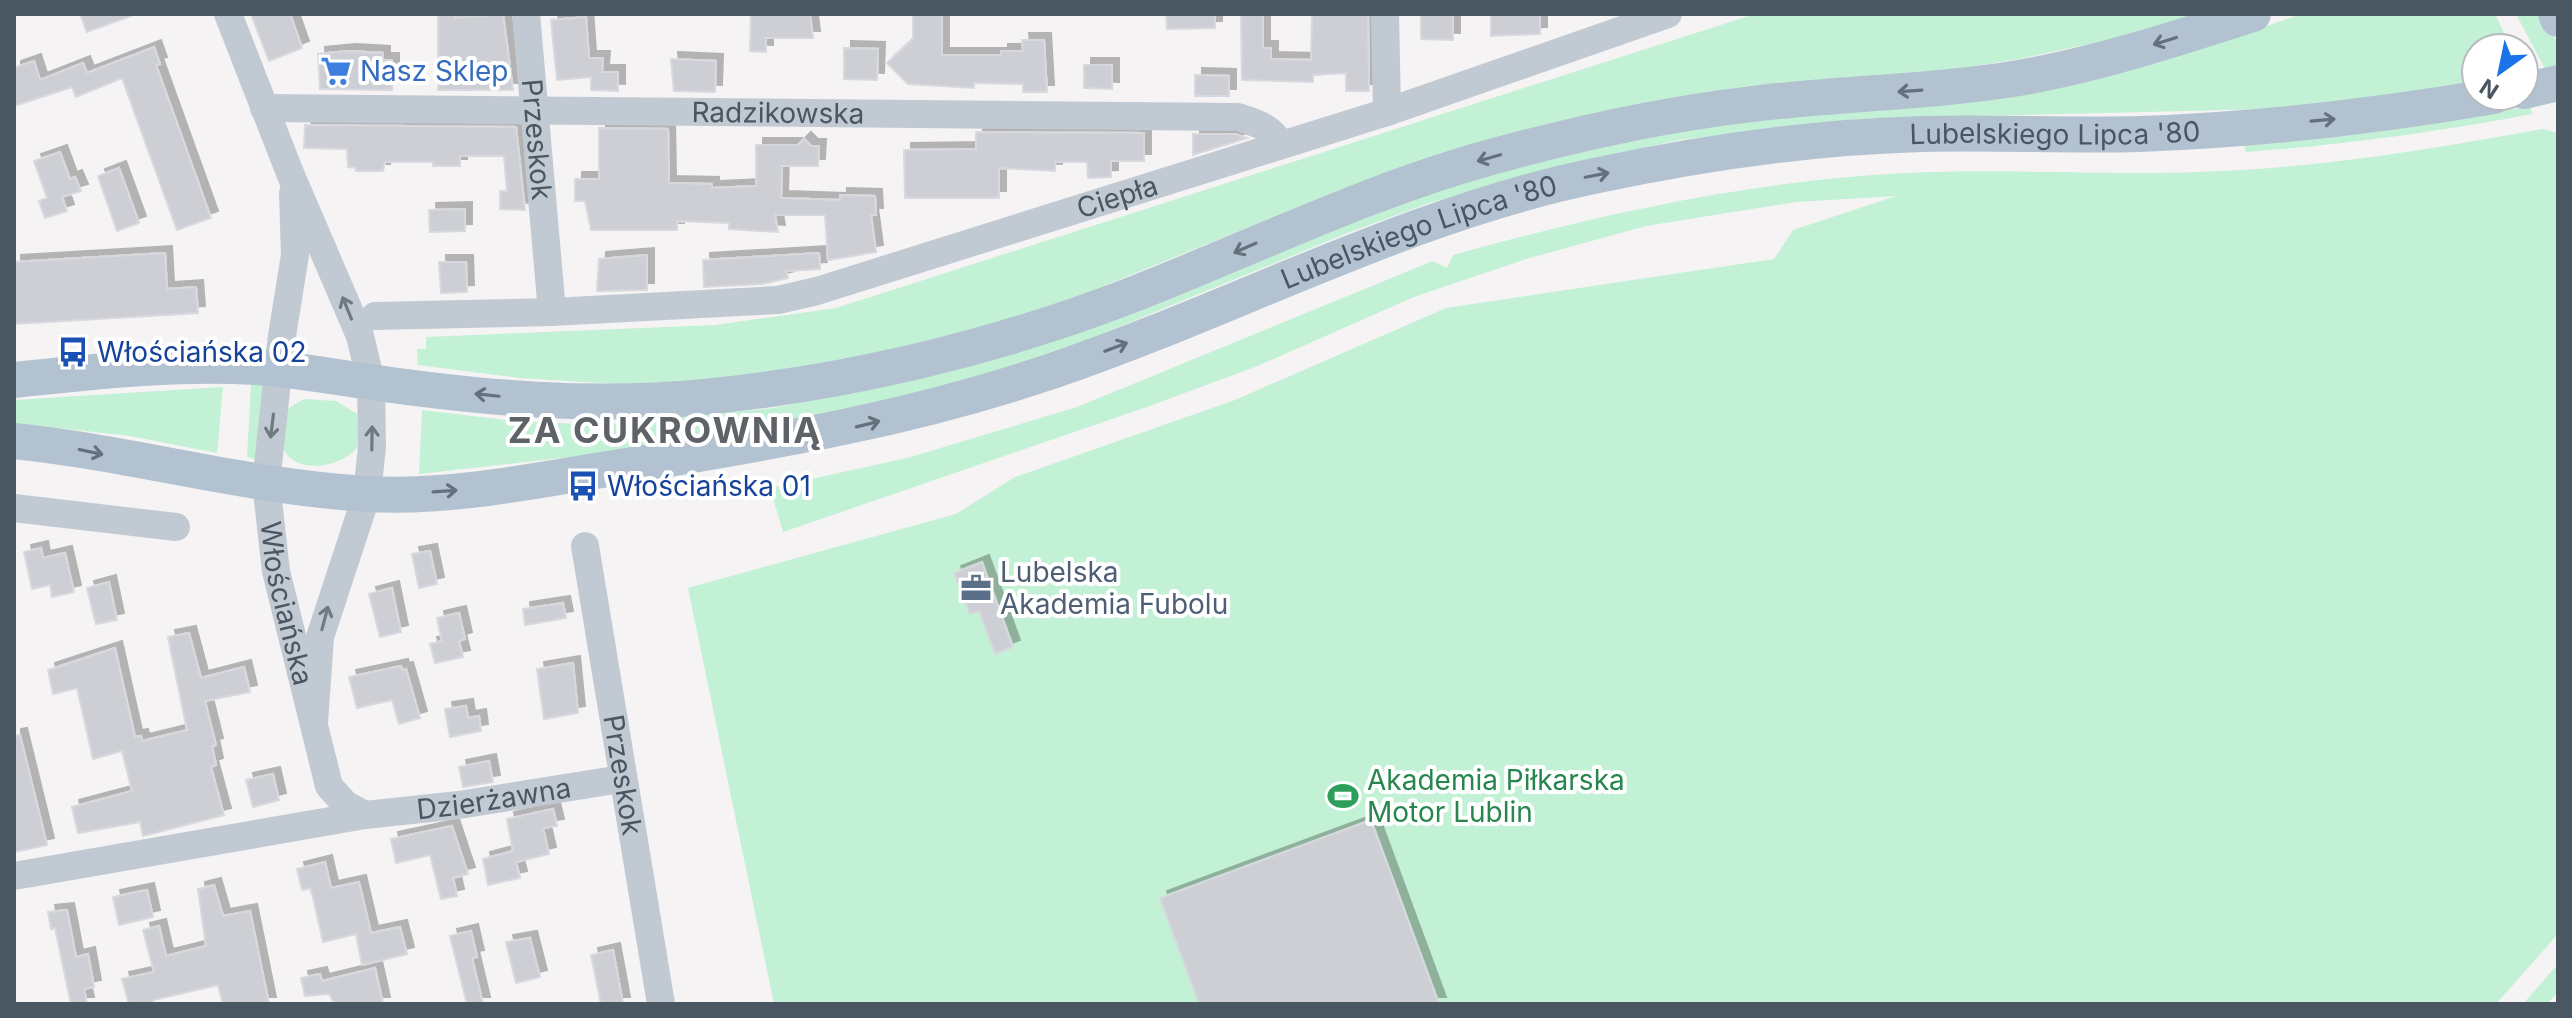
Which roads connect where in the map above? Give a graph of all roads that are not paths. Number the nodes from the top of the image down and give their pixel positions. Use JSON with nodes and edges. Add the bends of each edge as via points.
{"nodes":[{"id":1,"x":228,"y":14,"type":"edge"},
{"id":2,"x":526,"y":14,"type":"edge"},
{"id":3,"x":1385,"y":14,"type":"edge"},
{"id":4,"x":1668,"y":14,"type":"edge"},
{"id":5,"x":2253,"y":14,"type":"edge"},
{"id":6,"x":2460,"y":102,"type":"edge"},
{"id":7,"x":264,"y":108,"type":"junction"},
{"id":8,"x":534,"y":109,"type":"junction"},
{"id":9,"x":1387,"y":112,"type":"junction"},
{"id":10,"x":1281,"y":144,"type":"junction"},
{"id":11,"x":290,"y":173,"type":"junction"},
{"id":12,"x":552,"y":312,"type":"junction"},
{"id":13,"x":375,"y":316,"type":"dead end"},
{"id":14,"x":278,"y":369,"type":"junction"},
{"id":15,"x":14,"y":380,"type":"edge"},
{"id":16,"x":371,"y":382,"type":"junction"},
{"id":17,"x":14,"y":441,"type":"edge"},
{"id":18,"x":266,"y":483,"type":"junction"},
{"id":19,"x":367,"y":494,"type":"junction"},
{"id":20,"x":14,"y":508,"type":"edge"},
{"id":21,"x":176,"y":527,"type":"dead end"},
{"id":22,"x":585,"y":546,"type":"dead end"},
{"id":23,"x":314,"y":723,"type":"junction"},
{"id":24,"x":621,"y":779,"type":"junction"},
{"id":25,"x":365,"y":815,"type":"junction"},
{"id":26,"x":14,"y":876,"type":"edge"},
{"id":27,"x":661,"y":1004,"type":"edge"}],
"edges":[{"from":1,"to":7,"type":"street"},
{"from":2,"to":8,"type":"street","name":"Przeskok"},
{"from":3,"to":9,"type":"street"},
{"from":4,"to":9,"type":"street","name":"Ciepła"},
{"from":5,"to":16,"type":"main road","name":"Lubelskiego Lipca '80","one_way":true,"via":[[2119,56],[2022,77],[1746,104],[1557,140],[1341,206],[1109,303],[963,348],[805,384],[617,403],[520,399]]},
{"from":19,"to":6,"type":"main road","name":"Lubelskiego Lipca '80","one_way":true,"via":[[465,490],[739,450],[938,406],[1058,369],[1479,206],[1681,159],[1915,134],[2137,134],[2245,127]]},
{"from":7,"to":8,"type":"street","name":"Radzikowska"},
{"from":7,"to":11,"type":"street"},
{"from":8,"to":10,"type":"street","name":"Radzikowska","via":[[1238,117],[1262,124]]},
{"from":8,"to":12,"type":"street","name":"Przeskok"},
{"from":9,"to":10,"type":"street","name":"Ciepła"},
{"from":10,"to":12,"type":"street","name":"Ciepła","via":[[778,300]]},
{"from":11,"to":14,"type":"street","via":[[295,246]]},
{"from":16,"to":11,"type":"street","one_way":true,"via":[[360,336]]},
{"from":12,"to":13,"type":"street"},
{"from":14,"to":15,"type":"main road","via":[[236,366]]},
{"from":14,"to":16,"type":"main road","name":"Lubelskiego Lipca '80"},
{"from":14,"to":18,"type":"street","name":"Włościańska","one_way":true},
{"from":19,"to":16,"type":"street","name":"Włościańska","one_way":true},
{"from":17,"to":18,"type":"main road","one_way":true},
{"from":18,"to":19,"type":"main road","name":"Lubelskiego Lipca '80"},
{"from":18,"to":23,"type":"street","name":"Włościańska","via":[[276,571]]},
{"from":23,"to":19,"type":"street","name":"Włościańska","one_way":true,"via":[[320,637]]},
{"from":20,"to":21,"type":"street"},
{"from":22,"to":24,"type":"street","name":"Przeskok"},
{"from":23,"to":25,"type":"street","name":"Włościańska","via":[[329,786],[346,805]]},
{"from":24,"to":25,"type":"street","name":"Dzierżawna"},
{"from":24,"to":27,"type":"street","name":"Przeskok"},
{"from":25,"to":26,"type":"street","name":"Dzierżawna"}]}
